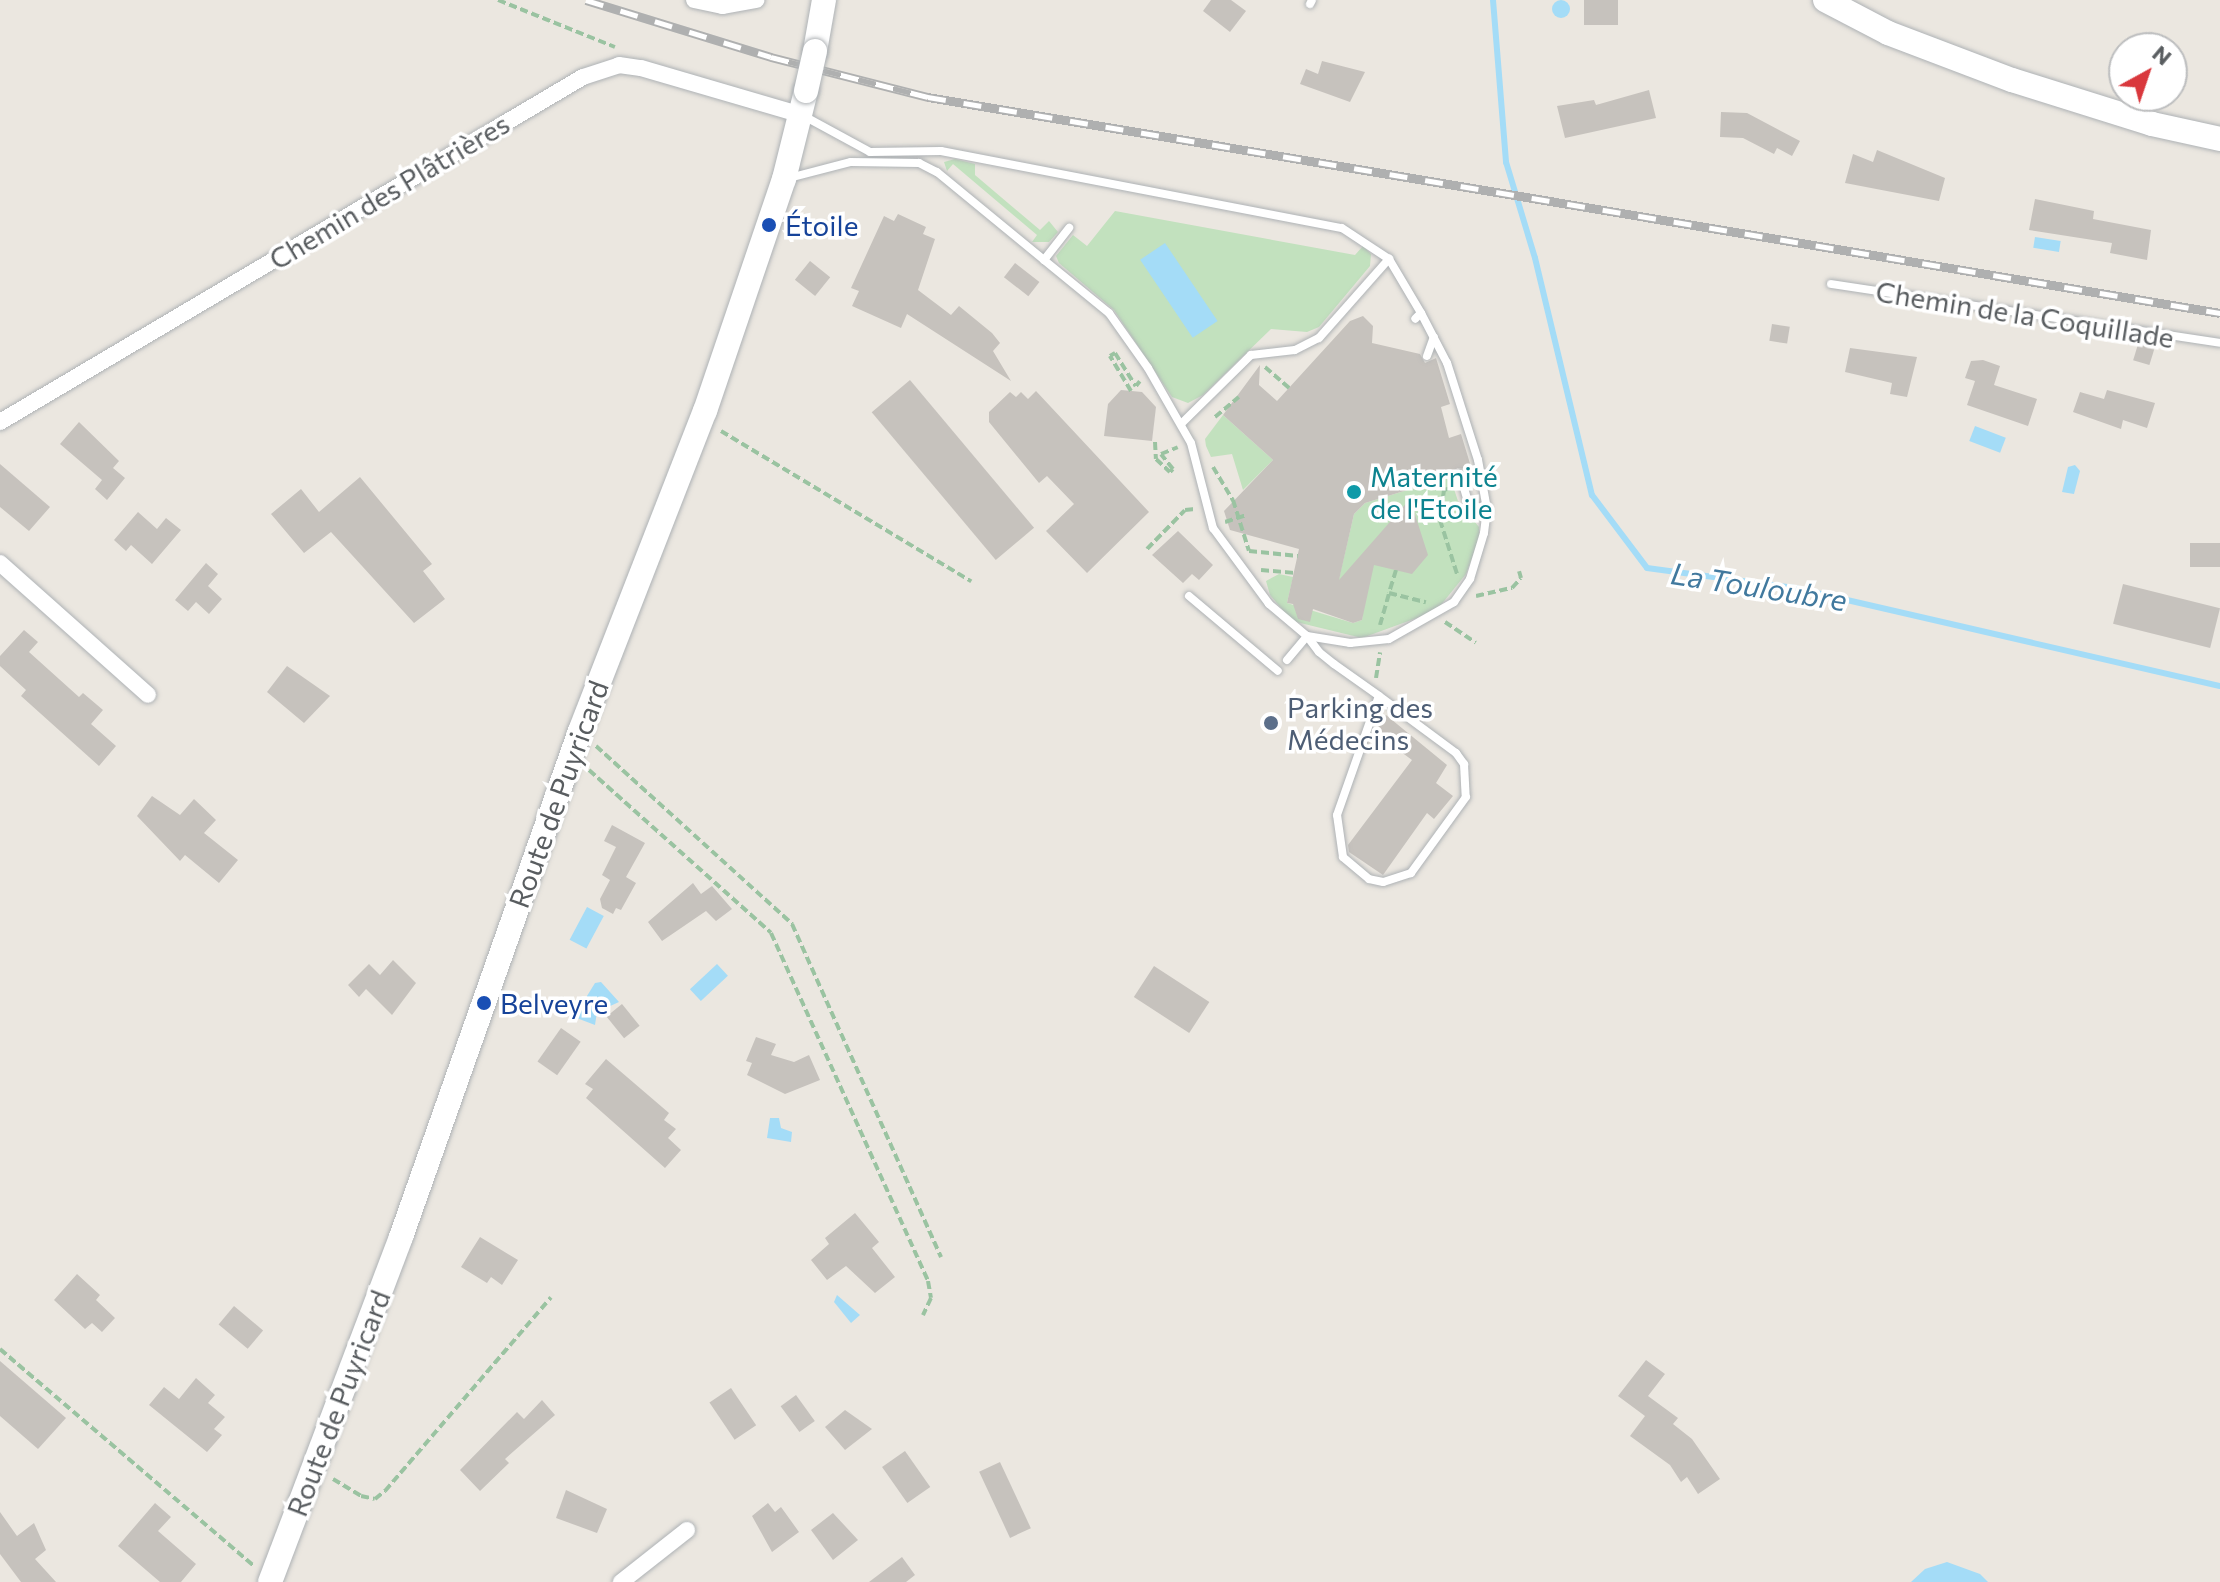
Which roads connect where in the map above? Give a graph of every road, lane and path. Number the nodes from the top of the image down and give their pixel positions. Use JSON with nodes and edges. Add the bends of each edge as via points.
{"nodes":[{"id":1,"x":498,"y":0,"type":"edge"},
{"id":2,"x":694,"y":0,"type":"edge"},
{"id":3,"x":756,"y":0,"type":"edge"},
{"id":4,"x":824,"y":0,"type":"edge"},
{"id":5,"x":1825,"y":0,"type":"edge"},
{"id":6,"x":641,"y":68,"type":"junction"},
{"id":7,"x":804,"y":103,"type":"junction"},
{"id":8,"x":2220,"y":139,"type":"edge"},
{"id":9,"x":784,"y":179,"type":"junction"},
{"id":10,"x":1069,"y":228,"type":"dead end"},
{"id":11,"x":1389,"y":259,"type":"junction"},
{"id":12,"x":1044,"y":260,"type":"junction"},
{"id":13,"x":1831,"y":284,"type":"dead end"},
{"id":14,"x":1434,"y":337,"type":"junction"},
{"id":15,"x":2220,"y":343,"type":"edge"},
{"id":16,"x":1123,"y":345,"type":"dead end"},
{"id":17,"x":1251,"y":355,"type":"junction"},
{"id":18,"x":1427,"y":356,"type":"dead end"},
{"id":19,"x":1144,"y":377,"type":"dead end"},
{"id":20,"x":1150,"y":388,"type":"dead end"},
{"id":21,"x":1289,"y":388,"type":"dead end"},
{"id":22,"x":1131,"y":391,"type":"dead end"},
{"id":23,"x":1239,"y":397,"type":"dead end"},
{"id":24,"x":1215,"y":417,"type":"dead end"},
{"id":25,"x":0,"y":422,"type":"edge"},
{"id":26,"x":701,"y":422,"type":"junction"},
{"id":27,"x":1182,"y":423,"type":"junction"},
{"id":28,"x":1179,"y":435,"type":"dead end"},
{"id":29,"x":1155,"y":442,"type":"dead end"},
{"id":30,"x":1184,"y":445,"type":"junction"},
{"id":31,"x":1197,"y":464,"type":"junction"},
{"id":32,"x":1460,"y":474,"type":"dead end"},
{"id":33,"x":1462,"y":485,"type":"junction"},
{"id":34,"x":1202,"y":508,"type":"dead end"},
{"id":35,"x":1487,"y":509,"type":"junction"},
{"id":36,"x":1247,"y":515,"type":"dead end"},
{"id":37,"x":1238,"y":518,"type":"junction"},
{"id":38,"x":1243,"y":534,"type":"dead end"},
{"id":39,"x":1147,"y":549,"type":"dead end"},
{"id":40,"x":1249,"y":551,"type":"dead end"},
{"id":41,"x":1298,"y":556,"type":"dead end"},
{"id":42,"x":0,"y":563,"type":"edge"},
{"id":43,"x":1254,"y":570,"type":"dead end"},
{"id":44,"x":1396,"y":570,"type":"dead end"},
{"id":45,"x":1519,"y":571,"type":"dead end"},
{"id":46,"x":1294,"y":573,"type":"dead end"},
{"id":47,"x":971,"y":581,"type":"dead end"},
{"id":48,"x":1465,"y":587,"type":"junction"},
{"id":49,"x":1389,"y":593,"type":"junction"},
{"id":50,"x":1189,"y":596,"type":"dead end"},
{"id":51,"x":1454,"y":602,"type":"junction"},
{"id":52,"x":1438,"y":615,"type":"junction"},
{"id":53,"x":1307,"y":636,"type":"junction"},
{"id":54,"x":1376,"y":642,"type":"junction"},
{"id":55,"x":1476,"y":643,"type":"dead end"},
{"id":56,"x":1287,"y":660,"type":"dead end"},
{"id":57,"x":1278,"y":671,"type":"dead end"},
{"id":58,"x":1369,"y":690,"type":"junction"},
{"id":59,"x":148,"y":695,"type":"dead end"},
{"id":60,"x":1379,"y":696,"type":"junction"},
{"id":61,"x":576,"y":742,"type":"junction"},
{"id":62,"x":941,"y":1257,"type":"dead end"},
{"id":63,"x":551,"y":1297,"type":"dead end"},
{"id":64,"x":923,"y":1315,"type":"dead end"},
{"id":65,"x":0,"y":1349,"type":"edge"},
{"id":66,"x":313,"y":1468,"type":"junction"},
{"id":67,"x":687,"y":1530,"type":"dead end"},
{"id":68,"x":270,"y":1582,"type":"edge"},
{"id":69,"x":621,"y":1582,"type":"edge"}],
"edges":[{"from":1,"to":6,"type":"path","via":[[608,42]]},
{"from":2,"to":3,"type":"street","via":[[722,6]]},
{"from":4,"to":7,"type":"main road","name":"Route de Puyricard","bridge":true},
{"from":5,"to":8,"type":"main road","via":[[1888,33],[2012,80],[2152,124]]},
{"from":6,"to":7,"type":"street","name":"Chemin des Plâtrières"},
{"from":6,"to":25,"type":"street","name":"Chemin des Plâtrières","via":[[619,65],[583,77]]},
{"from":7,"to":9,"type":"main road","name":"Route de Puyricard"},
{"from":7,"to":11,"type":"lane","via":[[870,152],[941,151],[1342,228]]},
{"from":9,"to":12,"type":"lane","via":[[851,162],[919,163]]},
{"from":9,"to":26,"type":"main road","name":"Route de Puyricard"},
{"from":10,"to":12,"type":"lane"},
{"from":11,"to":14,"type":"lane"},
{"from":11,"to":17,"type":"lane","via":[[1319,338],[1295,350]]},
{"from":12,"to":27,"type":"lane","via":[[1109,313]]},
{"from":13,"to":15,"type":"lane","name":"Chemin de la Coquillade"},
{"from":14,"to":18,"type":"lane"},
{"from":14,"to":35,"type":"lane","via":[[1471,435]]},
{"from":16,"to":22,"type":"path","via":[[1120,349],[1141,382],[1136,386],[1115,353],[1110,356]]},
{"from":17,"to":21,"type":"path"},
{"from":17,"to":27,"type":"lane"},
{"from":19,"to":20,"type":"path"},
{"from":23,"to":24,"type":"path"},
{"from":26,"to":47,"type":"path","via":[[813,483]]},
{"from":26,"to":61,"type":"main road","name":"Route de Puyricard"},
{"from":27,"to":31,"type":"lane"},
{"from":28,"to":30,"type":"path"},
{"from":29,"to":30,"type":"path","via":[[1156,459],[1170,472],[1161,454]]},
{"from":30,"to":31,"type":"path","via":[[1189,466]]},
{"from":31,"to":37,"type":"path","via":[[1209,460]]},
{"from":31,"to":53,"type":"lane","via":[[1213,528],[1269,604]]},
{"from":32,"to":33,"type":"lane"},
{"from":33,"to":35,"type":"lane","via":[[1469,505]]},
{"from":33,"to":48,"type":"path","via":[[1444,490],[1440,520],[1451,562]]},
{"from":34,"to":39,"type":"path","via":[[1185,510]]},
{"from":35,"to":48,"type":"lane"},
{"from":36,"to":37,"type":"path"},
{"from":37,"to":38,"type":"path"},
{"from":40,"to":41,"type":"path"},
{"from":42,"to":59,"type":"street"},
{"from":43,"to":46,"type":"path"},
{"from":44,"to":49,"type":"path"},
{"from":45,"to":48,"type":"path","via":[[1521,578],[1512,588],[1477,596]]},
{"from":48,"to":51,"type":"lane"},
{"from":49,"to":51,"type":"path"},
{"from":49,"to":54,"type":"path"},
{"from":50,"to":57,"type":"lane"},
{"from":51,"to":52,"type":"lane"},
{"from":52,"to":54,"type":"lane"},
{"from":52,"to":55,"type":"path"},
{"from":53,"to":54,"type":"lane"},
{"from":53,"to":56,"type":"lane"},
{"from":53,"to":58,"type":"lane","via":[[1319,652]]},
{"from":54,"to":58,"type":"path","via":[[1377,675]]},
{"from":58,"to":60,"type":"lane"},
{"from":60,"to":60,"type":"lane","via":[[1456,753],[1469,779],[1466,797],[1411,873],[1383,882],[1369,879],[1343,857],[1337,826],[1364,726],[1376,711]]},
{"from":61,"to":62,"type":"path","via":[[792,924]]},
{"from":61,"to":64,"type":"path","via":[[771,933],[928,1281],[931,1298]]},
{"from":61,"to":66,"type":"main road","name":"Route de Puyricard","via":[[401,1237]]},
{"from":63,"to":66,"type":"path","via":[[375,1499]]},
{"from":65,"to":68,"type":"path"},
{"from":66,"to":68,"type":"main road","name":"Route de Puyricard"},
{"from":67,"to":69,"type":"street"}]}
